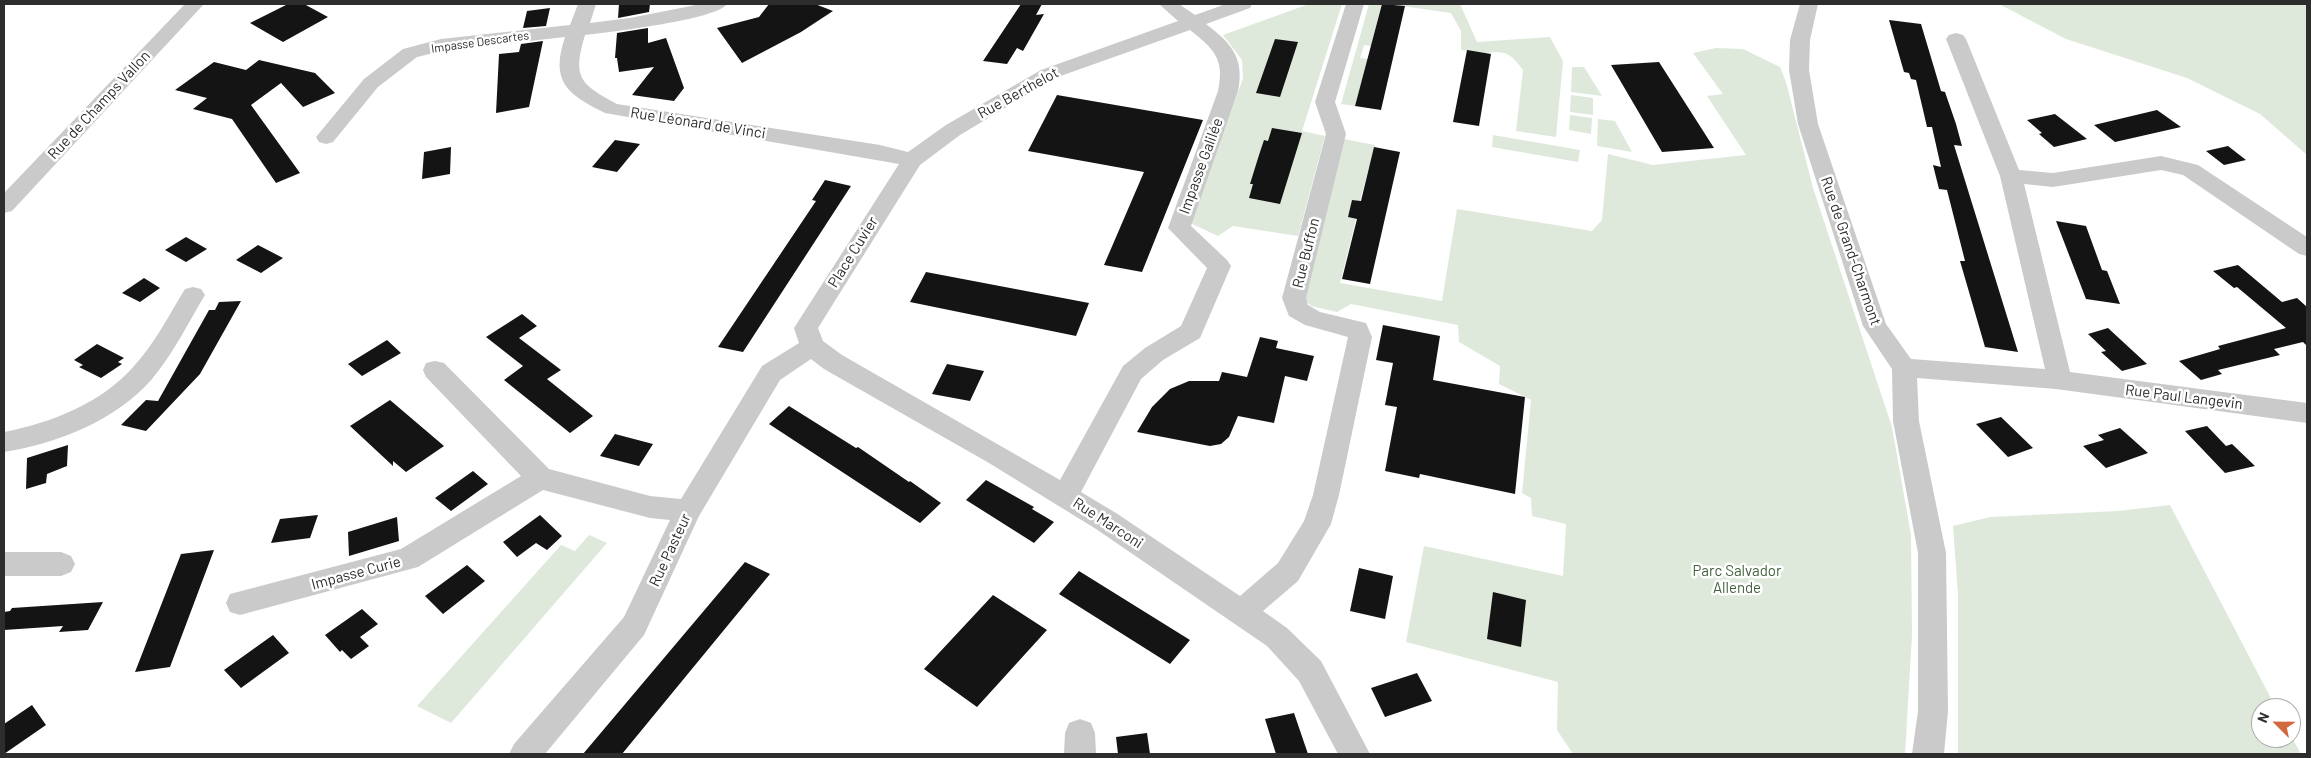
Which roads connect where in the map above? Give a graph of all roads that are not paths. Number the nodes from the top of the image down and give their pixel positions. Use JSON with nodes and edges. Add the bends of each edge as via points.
{"nodes":[{"id":1,"x":195,"y":4,"type":"edge"},
{"id":2,"x":587,"y":4,"type":"edge"},
{"id":3,"x":718,"y":4,"type":"edge"},
{"id":4,"x":1168,"y":4,"type":"edge"},
{"id":5,"x":1243,"y":4,"type":"edge"},
{"id":6,"x":1355,"y":4,"type":"edge"},
{"id":7,"x":1809,"y":4,"type":"edge"},
{"id":8,"x":1821,"y":4,"type":"edge"},
{"id":9,"x":1190,"y":22,"type":"junction"},
{"id":10,"x":579,"y":29,"type":"junction"},
{"id":11,"x":1956,"y":39,"type":"dead end"},
{"id":12,"x":1800,"y":40,"type":"junction"},
{"id":13,"x":326,"y":137,"type":"dead end"},
{"id":14,"x":912,"y":160,"type":"junction"},
{"id":15,"x":2011,"y":176,"type":"junction"},
{"id":16,"x":4,"y":206,"type":"edge"},
{"id":17,"x":2307,"y":248,"type":"edge"},
{"id":18,"x":193,"y":295,"type":"dead end"},
{"id":19,"x":812,"y":346,"type":"junction"},
{"id":20,"x":1904,"y":368,"type":"junction"},
{"id":21,"x":435,"y":370,"type":"dead end"},
{"id":22,"x":2060,"y":381,"type":"junction"},
{"id":23,"x":2307,"y":413,"type":"edge"},
{"id":24,"x":4,"y":442,"type":"edge"},
{"id":25,"x":540,"y":478,"type":"junction"},
{"id":26,"x":1065,"y":496,"type":"junction"},
{"id":27,"x":688,"y":511,"type":"junction"},
{"id":28,"x":4,"y":564,"type":"edge"},
{"id":29,"x":61,"y":564,"type":"dead end"},
{"id":30,"x":240,"y":603,"type":"dead end"},
{"id":31,"x":1242,"y":612,"type":"junction"},
{"id":32,"x":525,"y":754,"type":"edge"},
{"id":33,"x":1354,"y":754,"type":"edge"},
{"id":34,"x":1928,"y":754,"type":"edge"}],
"edges":[{"from":1,"to":16,"type":"street","name":"Rue de Champs Vallon"},
{"from":2,"to":10,"type":"street","name":"Rue Léonard de Vinci"},
{"from":3,"to":10,"type":"street","name":"Impasse Descartes","via":[[630,24]]},
{"from":4,"to":9,"type":"street","name":"Impasse Galilée"},
{"from":5,"to":9,"type":"street","name":"Rue Berthelot"},
{"from":6,"to":31,"type":"street","name":"Rue Buffon","via":[[1325,102],[1336,134],[1294,298],[1297,310],[1313,319],[1357,329],[1360,337],[1317,524],[1288,572]]},
{"from":7,"to":12,"type":"street","name":"Rue de Grand-Charmont"},
{"from":8,"to":12,"type":"street","name":"Rue de Grand-Charmont"},
{"from":9,"to":14,"type":"street","name":"Rue Berthelot","via":[[1048,74],[953,130]]},
{"from":9,"to":26,"type":"street","name":"Impasse Galilée","via":[[1218,44],[1229,60],[1231,75],[1228,92],[1179,228],[1219,266],[1190,332],[1154,354],[1132,373]]},
{"from":10,"to":13,"type":"street","name":"Impasse Descartes","via":[[441,45],[410,53],[371,83]]},
{"from":10,"to":14,"type":"street","name":"Rue Léonard de Vinci","via":[[571,50],[568,73],[576,87],[612,109],[880,152]]},
{"from":11,"to":15,"type":"street"},
{"from":12,"to":20,"type":"street","name":"Rue de Grand-Charmont","via":[[1799,70],[1808,124],[1875,326]]},
{"from":14,"to":19,"type":"street","name":"Place Cuvier","via":[[806,328]]},
{"from":15,"to":17,"type":"street","via":[[2053,180],[2161,163],[2190,170]]},
{"from":15,"to":22,"type":"street"},
{"from":18,"to":24,"type":"street","via":[[136,380],[99,409],[58,427]]},
{"from":19,"to":26,"type":"street","name":"Rue Marconi","via":[[833,362]]},
{"from":19,"to":27,"type":"street","name":"Rue Pasteur","via":[[771,373]]},
{"from":20,"to":22,"type":"street","name":"Rue Paul Langevin"},
{"from":20,"to":34,"type":"street","via":[[1906,421],[1932,553],[1933,711]]},
{"from":21,"to":25,"type":"street"},
{"from":22,"to":23,"type":"street","name":"Rue Paul Langevin"},
{"from":25,"to":27,"type":"street","via":[[650,507]]},
{"from":25,"to":30,"type":"street","name":"Impasse Curie","via":[[408,559]]},
{"from":26,"to":31,"type":"street","name":"Rue Marconi"},
{"from":27,"to":32,"type":"street","name":"Rue Pasteur","via":[[634,626]]},
{"from":28,"to":29,"type":"street"},
{"from":31,"to":33,"type":"street","name":"Rue Marconi","via":[[1277,637],[1310,671]]}]}
